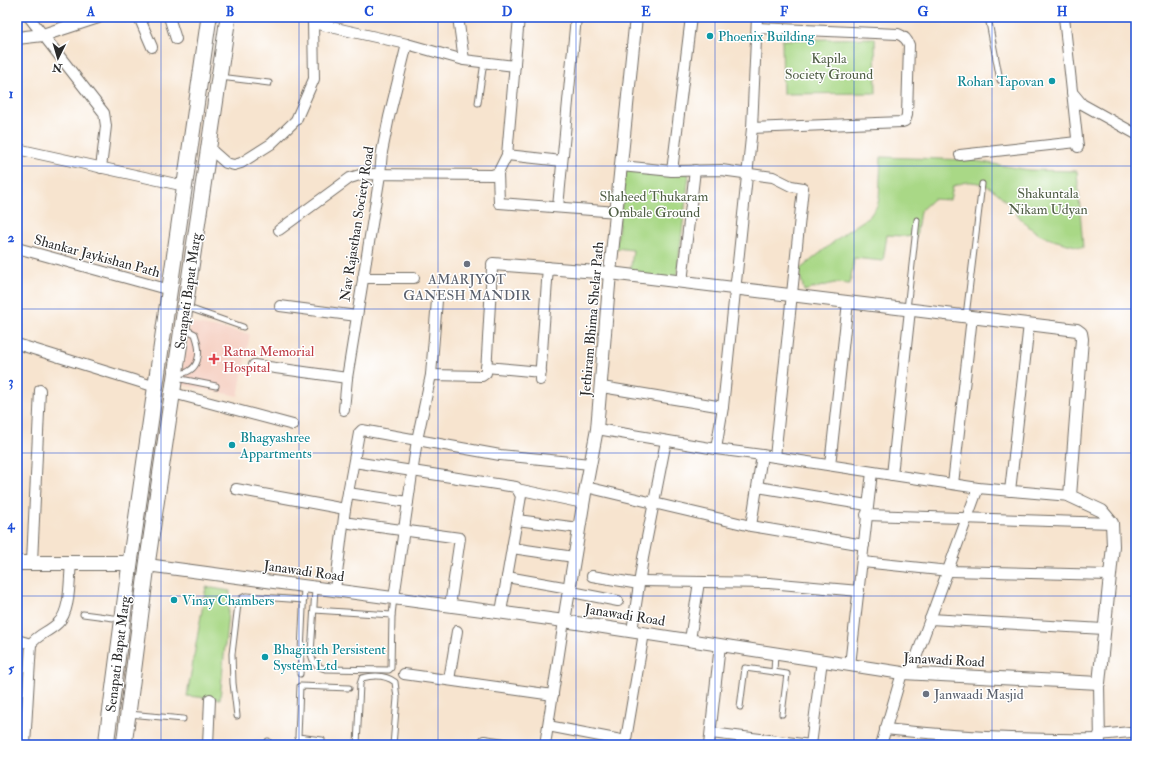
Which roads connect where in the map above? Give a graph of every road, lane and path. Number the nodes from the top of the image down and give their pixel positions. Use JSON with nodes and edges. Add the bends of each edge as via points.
{"nodes":[{"id":1,"x":29,"y":17,"type":"edge"},
{"id":2,"x":139,"y":17,"type":"edge"},
{"id":3,"x":169,"y":17,"type":"edge"},
{"id":4,"x":209,"y":17,"type":"edge"},
{"id":5,"x":228,"y":17,"type":"edge"},
{"id":6,"x":458,"y":17,"type":"edge"},
{"id":7,"x":519,"y":17,"type":"edge"},
{"id":8,"x":576,"y":17,"type":"edge"},
{"id":9,"x":636,"y":17,"type":"edge"},
{"id":10,"x":691,"y":17,"type":"edge"},
{"id":11,"x":758,"y":17,"type":"edge"},
{"id":12,"x":988,"y":17,"type":"edge"},
{"id":13,"x":1064,"y":17,"type":"edge"},
{"id":14,"x":93,"y":18,"type":"edge"},
{"id":15,"x":311,"y":20,"type":"edge"},
{"id":16,"x":757,"y":28,"type":"junction"},
{"id":17,"x":43,"y":35,"type":"junction"},
{"id":18,"x":17,"y":38,"type":"edge"},
{"id":19,"x":176,"y":39,"type":"dead end"},
{"id":20,"x":408,"y":44,"type":"junction"},
{"id":21,"x":152,"y":47,"type":"dead end"},
{"id":22,"x":464,"y":60,"type":"junction"},
{"id":23,"x":484,"y":62,"type":"junction"},
{"id":24,"x":515,"y":66,"type":"junction"},
{"id":25,"x":219,"y":77,"type":"junction"},
{"id":26,"x":1000,"y":80,"type":"dead end"},
{"id":27,"x":269,"y":83,"type":"dead end"},
{"id":28,"x":1072,"y":92,"type":"junction"},
{"id":29,"x":478,"y":103,"type":"dead end"},
{"id":30,"x":752,"y":128,"type":"junction"},
{"id":31,"x":1136,"y":134,"type":"edge"},
{"id":32,"x":209,"y":148,"type":"junction"},
{"id":33,"x":17,"y":149,"type":"edge"},
{"id":34,"x":507,"y":155,"type":"junction"},
{"id":35,"x":960,"y":155,"type":"dead end"},
{"id":36,"x":562,"y":161,"type":"junction"},
{"id":37,"x":621,"y":166,"type":"junction"},
{"id":38,"x":101,"y":168,"type":"junction"},
{"id":39,"x":695,"y":170,"type":"junction"},
{"id":40,"x":672,"y":171,"type":"junction"},
{"id":41,"x":498,"y":173,"type":"junction"},
{"id":42,"x":748,"y":174,"type":"junction"},
{"id":43,"x":380,"y":175,"type":"junction"},
{"id":44,"x":982,"y":184,"type":"dead end"},
{"id":45,"x":185,"y":186,"type":"junction"},
{"id":46,"x":558,"y":207,"type":"junction"},
{"id":47,"x":617,"y":212,"type":"junction"},
{"id":48,"x":917,"y":220,"type":"dead end"},
{"id":49,"x":279,"y":230,"type":"dead end"},
{"id":50,"x":17,"y":248,"type":"edge"},
{"id":51,"x":494,"y":264,"type":"joint"},
{"id":52,"x":548,"y":267,"type":"junction"},
{"id":53,"x":610,"y":273,"type":"junction"},
{"id":54,"x":363,"y":278,"type":"junction"},
{"id":55,"x":414,"y":278,"type":"dead end"},
{"id":56,"x":682,"y":282,"type":"junction"},
{"id":57,"x":734,"y":289,"type":"junction"},
{"id":58,"x":170,"y":290,"type":"junction"},
{"id":59,"x":791,"y":295,"type":"junction"},
{"id":60,"x":437,"y":300,"type":"dead end"},
{"id":61,"x":848,"y":302,"type":"junction"},
{"id":62,"x":185,"y":306,"type":"junction"},
{"id":63,"x":280,"y":306,"type":"dead end"},
{"id":64,"x":909,"y":310,"type":"junction"},
{"id":65,"x":357,"y":316,"type":"junction"},
{"id":66,"x":969,"y":317,"type":"junction"},
{"id":67,"x":1029,"y":324,"type":"junction"},
{"id":68,"x":243,"y":327,"type":"dead end"},
{"id":69,"x":17,"y":344,"type":"edge"},
{"id":70,"x":254,"y":366,"type":"dead end"},
{"id":71,"x":486,"y":367,"type":"junction"},
{"id":72,"x":431,"y":375,"type":"junction"},
{"id":73,"x":175,"y":376,"type":"junction"},
{"id":74,"x":347,"y":378,"type":"junction"},
{"id":75,"x":216,"y":386,"type":"dead end"},
{"id":76,"x":156,"y":387,"type":"junction"},
{"id":77,"x":602,"y":387,"type":"junction"},
{"id":78,"x":40,"y":390,"type":"dead end"},
{"id":79,"x":173,"y":393,"type":"junction"},
{"id":80,"x":723,"y":407,"type":"junction"},
{"id":81,"x":344,"y":410,"type":"dead end"},
{"id":82,"x":293,"y":425,"type":"dead end"},
{"id":83,"x":597,"y":429,"type":"junction"},
{"id":84,"x":417,"y":440,"type":"junction"},
{"id":85,"x":666,"y":441,"type":"junction"},
{"id":86,"x":716,"y":449,"type":"junction"},
{"id":87,"x":762,"y":455,"type":"junction"},
{"id":88,"x":775,"y":457,"type":"junction"},
{"id":89,"x":354,"y":462,"type":"junction"},
{"id":90,"x":590,"y":464,"type":"junction"},
{"id":91,"x":830,"y":465,"type":"junction"},
{"id":92,"x":412,"y":472,"type":"junction"},
{"id":93,"x":872,"y":472,"type":"junction"},
{"id":94,"x":892,"y":475,"type":"junction"},
{"id":95,"x":953,"y":484,"type":"junction"},
{"id":96,"x":586,"y":487,"type":"junction"},
{"id":97,"x":758,"y":487,"type":"junction"},
{"id":98,"x":978,"y":488,"type":"junction"},
{"id":99,"x":236,"y":489,"type":"dead end"},
{"id":100,"x":517,"y":489,"type":"junction"},
{"id":101,"x":1010,"y":491,"type":"junction"},
{"id":102,"x":348,"y":493,"type":"junction"},
{"id":103,"x":1070,"y":496,"type":"junction"},
{"id":104,"x":408,"y":502,"type":"junction"},
{"id":105,"x":583,"y":503,"type":"junction"},
{"id":106,"x":653,"y":503,"type":"junction"},
{"id":107,"x":345,"y":509,"type":"junction"},
{"id":108,"x":867,"y":510,"type":"junction"},
{"id":109,"x":966,"y":518,"type":"junction"},
{"id":110,"x":517,"y":520,"type":"junction"},
{"id":111,"x":1112,"y":523,"type":"junction"},
{"id":112,"x":350,"y":524,"type":"dead end"},
{"id":113,"x":751,"y":526,"type":"junction"},
{"id":114,"x":579,"y":528,"type":"junction"},
{"id":115,"x":404,"y":530,"type":"junction"},
{"id":116,"x":864,"y":545,"type":"junction"},
{"id":117,"x":512,"y":548,"type":"junction"},
{"id":118,"x":574,"y":557,"type":"junction"},
{"id":119,"x":17,"y":562,"type":"edge"},
{"id":120,"x":32,"y":562,"type":"junction"},
{"id":121,"x":863,"y":562,"type":"junction"},
{"id":122,"x":71,"y":563,"type":"junction"},
{"id":123,"x":130,"y":563,"type":"junction"},
{"id":124,"x":147,"y":565,"type":"junction"},
{"id":125,"x":949,"y":571,"type":"junction"},
{"id":126,"x":1110,"y":575,"type":"junction"},
{"id":127,"x":592,"y":576,"type":"dead end"},
{"id":128,"x":507,"y":577,"type":"junction"},
{"id":129,"x":699,"y":582,"type":"junction"},
{"id":130,"x":639,"y":583,"type":"junction"},
{"id":131,"x":310,"y":587,"type":"junction"},
{"id":132,"x":569,"y":588,"type":"junction"},
{"id":133,"x":335,"y":590,"type":"junction"},
{"id":134,"x":859,"y":591,"type":"junction"},
{"id":135,"x":394,"y":598,"type":"junction"},
{"id":136,"x":304,"y":600,"type":"junction"},
{"id":137,"x":618,"y":601,"type":"dead end"},
{"id":138,"x":450,"y":606,"type":"junction"},
{"id":139,"x":314,"y":610,"type":"junction"},
{"id":140,"x":501,"y":612,"type":"junction"},
{"id":141,"x":82,"y":614,"type":"dead end"},
{"id":142,"x":392,"y":615,"type":"junction"},
{"id":143,"x":122,"y":619,"type":"junction"},
{"id":144,"x":930,"y":619,"type":"junction"},
{"id":145,"x":564,"y":621,"type":"junction"},
{"id":146,"x":1104,"y":629,"type":"junction"},
{"id":147,"x":457,"y":631,"type":"dead end"},
{"id":148,"x":638,"y":632,"type":"junction"},
{"id":149,"x":17,"y":640,"type":"edge"},
{"id":150,"x":690,"y":640,"type":"junction"},
{"id":151,"x":31,"y":644,"type":"junction"},
{"id":152,"x":720,"y":645,"type":"junction"},
{"id":153,"x":775,"y":653,"type":"junction"},
{"id":154,"x":822,"y":660,"type":"junction"},
{"id":155,"x":850,"y":665,"type":"junction"},
{"id":156,"x":774,"y":672,"type":"junction"},
{"id":157,"x":906,"y":673,"type":"junction"},
{"id":158,"x":300,"y":674,"type":"dead end"},
{"id":159,"x":404,"y":674,"type":"dead end"},
{"id":160,"x":449,"y":680,"type":"junction"},
{"id":161,"x":1099,"y":683,"type":"junction"},
{"id":162,"x":349,"y":688,"type":"dead end"},
{"id":163,"x":553,"y":695,"type":"junction"},
{"id":164,"x":210,"y":699,"type":"dead end"},
{"id":165,"x":740,"y":707,"type":"dead end"},
{"id":166,"x":128,"y":714,"type":"junction"},
{"id":167,"x":782,"y":714,"type":"dead end"},
{"id":168,"x":237,"y":716,"type":"dead end"},
{"id":169,"x":183,"y":719,"type":"dead end"},
{"id":170,"x":548,"y":726,"type":"junction"},
{"id":171,"x":885,"y":729,"type":"junction"},
{"id":172,"x":711,"y":732,"type":"junction"},
{"id":173,"x":1130,"y":732,"type":"dead end"},
{"id":174,"x":934,"y":734,"type":"junction"},
{"id":175,"x":1100,"y":740,"type":"edge"},
{"id":176,"x":484,"y":741,"type":"dead end"},
{"id":177,"x":1035,"y":742,"type":"edge"},
{"id":178,"x":625,"y":743,"type":"edge"},
{"id":179,"x":25,"y":745,"type":"edge"},
{"id":180,"x":106,"y":745,"type":"edge"},
{"id":181,"x":124,"y":745,"type":"edge"},
{"id":182,"x":208,"y":745,"type":"edge"},
{"id":183,"x":321,"y":745,"type":"edge"},
{"id":184,"x":357,"y":745,"type":"edge"},
{"id":185,"x":393,"y":745,"type":"edge"},
{"id":186,"x":511,"y":745,"type":"edge"},
{"id":187,"x":546,"y":745,"type":"edge"},
{"id":188,"x":710,"y":745,"type":"edge"},
{"id":189,"x":811,"y":745,"type":"edge"},
{"id":190,"x":881,"y":745,"type":"edge"},
{"id":191,"x":932,"y":745,"type":"edge"}],
"edges":[{"from":1,"to":17,"type":"street"},
{"from":2,"to":21,"type":"street"},
{"from":3,"to":19,"type":"street"},
{"from":4,"to":45,"type":"main road","name":"Senapati Bapat Marg"},
{"from":5,"to":25,"type":"main road","name":"Senapati Bapat Marg"},
{"from":6,"to":22,"type":"street"},
{"from":7,"to":24,"type":"street"},
{"from":8,"to":36,"type":"street"},
{"from":9,"to":37,"type":"street","name":"Jethiram Bhima Shelar Path"},
{"from":10,"to":40,"type":"street"},
{"from":11,"to":16,"type":"street"},
{"from":12,"to":26,"type":"lane"},
{"from":13,"to":28,"type":"street"},
{"from":14,"to":17,"type":"street"},
{"from":15,"to":20,"type":"street"},
{"from":15,"to":32,"type":"street","via":[[314,80],[296,120],[271,144],[241,163],[226,163]]},
{"from":16,"to":30,"type":"street"},
{"from":16,"to":30,"type":"street","via":[[902,36],[909,45],[907,115],[902,122]]},
{"from":17,"to":18,"type":"street"},
{"from":17,"to":38,"type":"street","via":[[104,113],[106,126]]},
{"from":20,"to":22,"type":"street"},
{"from":20,"to":43,"type":"street","name":"Nav Rajasthan Society Road","via":[[389,117]]},
{"from":22,"to":23,"type":"street"},
{"from":23,"to":24,"type":"street"},
{"from":23,"to":29,"type":"lane"},
{"from":24,"to":34,"type":"street"},
{"from":25,"to":27,"type":"lane"},
{"from":25,"to":32,"type":"main road","name":"Senapati Bapat Marg"},
{"from":28,"to":31,"type":"street","via":[[1082,104]]},
{"from":28,"to":35,"type":"street","via":[[1077,144]]},
{"from":30,"to":42,"type":"street"},
{"from":32,"to":62,"type":"main road","name":"Senapati Bapat Marg"},
{"from":33,"to":38,"type":"street"},
{"from":34,"to":36,"type":"street"},
{"from":34,"to":41,"type":"street"},
{"from":36,"to":46,"type":"street"},
{"from":37,"to":40,"type":"street"},
{"from":37,"to":47,"type":"street","name":"Jethiram Bhima Shelar Path"},
{"from":38,"to":45,"type":"street"},
{"from":39,"to":40,"type":"street"},
{"from":39,"to":42,"type":"street"},
{"from":39,"to":56,"type":"street"},
{"from":41,"to":43,"type":"street"},
{"from":41,"to":46,"type":"street","via":[[499,202]]},
{"from":42,"to":57,"type":"street"},
{"from":42,"to":59,"type":"street","via":[[773,177],[791,186],[803,188]]},
{"from":43,"to":49,"type":"street","via":[[363,174],[350,178]]},
{"from":43,"to":54,"type":"street","name":"Nav Rajasthan Society Road"},
{"from":44,"to":66,"type":"lane"},
{"from":45,"to":58,"type":"main road","name":"Senapati Bapat Marg"},
{"from":46,"to":47,"type":"street"},
{"from":47,"to":53,"type":"street","name":"Jethiram Bhima Shelar Path"},
{"from":48,"to":64,"type":"lane"},
{"from":50,"to":58,"type":"street","name":"Shankar Jaykishan Path"},
{"from":51,"to":52,"type":"street"},
{"from":51,"to":71,"type":"street"},
{"from":52,"to":53,"type":"street"},
{"from":52,"to":71,"type":"street","via":[[540,376]]},
{"from":53,"to":56,"type":"street"},
{"from":53,"to":77,"type":"street","name":"Jethiram Bhima Shelar Path"},
{"from":54,"to":55,"type":"street"},
{"from":54,"to":65,"type":"street","name":"Nav Rajasthan Society Road"},
{"from":56,"to":57,"type":"street"},
{"from":57,"to":59,"type":"street"},
{"from":57,"to":80,"type":"street"},
{"from":58,"to":76,"type":"main road","name":"Senapati Bapat Marg"},
{"from":59,"to":61,"type":"street"},
{"from":59,"to":88,"type":"street"},
{"from":60,"to":72,"type":"street"},
{"from":61,"to":64,"type":"street"},
{"from":61,"to":91,"type":"street"},
{"from":62,"to":68,"type":"lane"},
{"from":62,"to":73,"type":"main road","name":"Senapati Bapat Marg"},
{"from":63,"to":65,"type":"street"},
{"from":64,"to":66,"type":"street"},
{"from":64,"to":94,"type":"street"},
{"from":65,"to":74,"type":"street","name":"Nav Rajasthan Society Road"},
{"from":66,"to":67,"type":"street"},
{"from":66,"to":95,"type":"street"},
{"from":67,"to":101,"type":"street"},
{"from":67,"to":103,"type":"street","via":[[1077,330],[1081,333]]},
{"from":69,"to":76,"type":"street"},
{"from":70,"to":74,"type":"street"},
{"from":71,"to":72,"type":"street","via":[[486,373],[482,376]]},
{"from":72,"to":84,"type":"street"},
{"from":73,"to":75,"type":"lane"},
{"from":73,"to":79,"type":"main road","name":"Senapati Bapat Marg"},
{"from":74,"to":81,"type":"street","name":"Nav Rajasthan Society Road"},
{"from":76,"to":123,"type":"main road","name":"Senapati Bapat Marg"},
{"from":77,"to":80,"type":"street"},
{"from":77,"to":83,"type":"street","name":"Jethiram Bhima Shelar Path"},
{"from":78,"to":120,"type":"street"},
{"from":79,"to":82,"type":"street"},
{"from":79,"to":124,"type":"main road","name":"Senapati Bapat Marg"},
{"from":80,"to":86,"type":"street"},
{"from":83,"to":85,"type":"street"},
{"from":83,"to":90,"type":"street","name":"Jethiram Bhima Shelar Path"},
{"from":84,"to":89,"type":"street","via":[[362,430]]},
{"from":84,"to":90,"type":"street","via":[[500,455]]},
{"from":84,"to":92,"type":"street"},
{"from":85,"to":86,"type":"street"},
{"from":85,"to":106,"type":"street"},
{"from":86,"to":87,"type":"street"},
{"from":87,"to":88,"type":"street"},
{"from":87,"to":97,"type":"street"},
{"from":88,"to":91,"type":"street"},
{"from":89,"to":92,"type":"street"},
{"from":89,"to":102,"type":"street"},
{"from":90,"to":96,"type":"street","name":"Jethiram Bhima Shelar Path"},
{"from":91,"to":93,"type":"street"},
{"from":92,"to":100,"type":"street"},
{"from":92,"to":104,"type":"street"},
{"from":93,"to":94,"type":"street"},
{"from":93,"to":108,"type":"street"},
{"from":94,"to":95,"type":"street"},
{"from":95,"to":98,"type":"street"},
{"from":96,"to":105,"type":"street","name":"Jethiram Bhima Shelar Path"},
{"from":96,"to":106,"type":"street"},
{"from":97,"to":108,"type":"street"},
{"from":97,"to":113,"type":"street"},
{"from":98,"to":101,"type":"street"},
{"from":98,"to":109,"type":"street"},
{"from":99,"to":107,"type":"street"},
{"from":100,"to":105,"type":"street"},
{"from":100,"to":110,"type":"street","via":[[521,496]]},
{"from":101,"to":103,"type":"street"},
{"from":102,"to":104,"type":"street"},
{"from":102,"to":107,"type":"street"},
{"from":103,"to":111,"type":"street","via":[[1102,511]]},
{"from":104,"to":115,"type":"street"},
{"from":105,"to":114,"type":"street","name":"Jethiram Bhima Shelar Path"},
{"from":106,"to":113,"type":"street"},
{"from":106,"to":130,"type":"street"},
{"from":107,"to":133,"type":"street"},
{"from":108,"to":109,"type":"street"},
{"from":108,"to":116,"type":"street"},
{"from":109,"to":111,"type":"street"},
{"from":109,"to":125,"type":"street"},
{"from":110,"to":114,"type":"street"},
{"from":110,"to":117,"type":"street"},
{"from":111,"to":126,"type":"street"},
{"from":112,"to":115,"type":"street"},
{"from":113,"to":116,"type":"street"},
{"from":114,"to":118,"type":"street","name":"Jethiram Bhima Shelar Path"},
{"from":115,"to":135,"type":"street"},
{"from":115,"to":138,"type":"street","via":[[460,538]]},
{"from":116,"to":121,"type":"street"},
{"from":117,"to":118,"type":"street"},
{"from":117,"to":128,"type":"street"},
{"from":118,"to":132,"type":"street","name":"Jethiram Bhima Shelar Path"},
{"from":119,"to":120,"type":"main road"},
{"from":120,"to":122,"type":"main road"},
{"from":121,"to":125,"type":"street"},
{"from":121,"to":134,"type":"street"},
{"from":122,"to":123,"type":"main road"},
{"from":122,"to":151,"type":"street","via":[[66,615],[57,624],[36,636]]},
{"from":123,"to":124,"type":"main road"},
{"from":123,"to":143,"type":"main road","name":"Senapati Bapat Marg"},
{"from":124,"to":131,"type":"street","name":"Janawadi Road"},
{"from":124,"to":166,"type":"main road","name":"Senapati Bapat Marg"},
{"from":125,"to":126,"type":"street"},
{"from":125,"to":144,"type":"street"},
{"from":126,"to":146,"type":"street"},
{"from":127,"to":130,"type":"street"},
{"from":128,"to":132,"type":"street"},
{"from":128,"to":140,"type":"street"},
{"from":129,"to":130,"type":"street"},
{"from":129,"to":134,"type":"street","via":[[768,583]]},
{"from":129,"to":150,"type":"street"},
{"from":130,"to":148,"type":"street"},
{"from":131,"to":133,"type":"street","name":"Janawadi Road"},
{"from":131,"to":136,"type":"lane"},
{"from":131,"to":139,"type":"lane"},
{"from":132,"to":137,"type":"street","via":[[577,593]]},
{"from":132,"to":145,"type":"street","name":"Jethiram Bhima Shelar Path"},
{"from":133,"to":135,"type":"street","name":"Janawadi Road"},
{"from":134,"to":155,"type":"street"},
{"from":135,"to":138,"type":"street","name":"Janawadi Road"},
{"from":135,"to":142,"type":"lane"},
{"from":136,"to":158,"type":"lane"},
{"from":136,"to":168,"type":"lane","via":[[246,596],[238,604],[232,654]]},
{"from":138,"to":140,"type":"street","name":"Janawadi Road"},
{"from":139,"to":142,"type":"lane"},
{"from":139,"to":142,"type":"lane","via":[[312,661],[325,669],[391,668]]},
{"from":140,"to":145,"type":"street","name":"Janawadi Road"},
{"from":141,"to":143,"type":"lane"},
{"from":143,"to":180,"type":"main road","name":"Senapati Bapat Marg"},
{"from":144,"to":146,"type":"street"},
{"from":144,"to":157,"type":"street"},
{"from":145,"to":148,"type":"street","name":"Janawadi Road"},
{"from":145,"to":163,"type":"street"},
{"from":146,"to":161,"type":"street"},
{"from":147,"to":160,"type":"street"},
{"from":148,"to":150,"type":"street","name":"Janawadi Road"},
{"from":148,"to":178,"type":"street"},
{"from":149,"to":151,"type":"street"},
{"from":150,"to":152,"type":"street","name":"Janawadi Road"},
{"from":151,"to":179,"type":"street"},
{"from":152,"to":153,"type":"street","name":"Janawadi Road"},
{"from":152,"to":172,"type":"street"},
{"from":153,"to":154,"type":"street","name":"Janawadi Road"},
{"from":153,"to":156,"type":"lane"},
{"from":154,"to":155,"type":"street","name":"Janawadi Road"},
{"from":154,"to":189,"type":"street"},
{"from":155,"to":157,"type":"street","name":"Janawadi Road"},
{"from":156,"to":165,"type":"lane","via":[[745,668]]},
{"from":156,"to":167,"type":"lane","via":[[787,674]]},
{"from":157,"to":161,"type":"street","name":"Janawadi Road"},
{"from":157,"to":171,"type":"street"},
{"from":159,"to":160,"type":"street"},
{"from":160,"to":163,"type":"street"},
{"from":161,"to":175,"type":"street"},
{"from":162,"to":183,"type":"lane","via":[[300,686],[298,737],[322,740]]},
{"from":163,"to":170,"type":"street"},
{"from":164,"to":182,"type":"street"},
{"from":166,"to":169,"type":"lane"},
{"from":166,"to":181,"type":"main road","name":"Senapati Bapat Marg"},
{"from":170,"to":178,"type":"street"},
{"from":170,"to":187,"type":"street"},
{"from":171,"to":174,"type":"street"},
{"from":171,"to":190,"type":"street"},
{"from":172,"to":188,"type":"street"},
{"from":172,"to":189,"type":"street"},
{"from":173,"to":175,"type":"street"},
{"from":174,"to":177,"type":"street"},
{"from":174,"to":191,"type":"street"},
{"from":175,"to":177,"type":"street"},
{"from":176,"to":186,"type":"street"},
{"from":184,"to":185,"type":"lane","via":[[360,684],[362,678],[371,676],[391,678],[395,682],[397,698]]}]}
